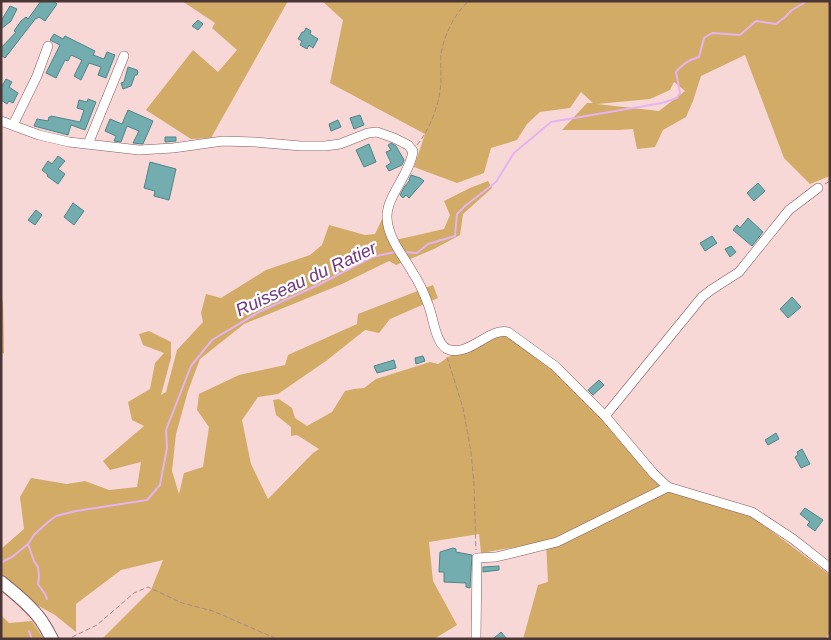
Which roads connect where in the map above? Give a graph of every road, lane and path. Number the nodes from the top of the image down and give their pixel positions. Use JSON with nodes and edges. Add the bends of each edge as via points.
{"nodes":[{"id":1,"x":469,"y":1,"type":"edge"},
{"id":2,"x":48,"y":46,"type":"dead end"},
{"id":3,"x":124,"y":56,"type":"dead end"},
{"id":4,"x":1,"y":121,"type":"edge"},
{"id":5,"x":13,"y":125,"type":"junction"},
{"id":6,"x":88,"y":144,"type":"junction"},
{"id":7,"x":413,"y":151,"type":"junction"},
{"id":8,"x":818,"y":188,"type":"dead end"},
{"id":9,"x":447,"y":348,"type":"junction"},
{"id":10,"x":605,"y":416,"type":"junction"},
{"id":11,"x":668,"y":487,"type":"junction"},
{"id":12,"x":477,"y":558,"type":"junction"},
{"id":13,"x":830,"y":568,"type":"edge"},
{"id":14,"x":1,"y":582,"type":"edge"},
{"id":15,"x":41,"y":620,"type":"junction"},
{"id":16,"x":66,"y":638,"type":"edge"},
{"id":17,"x":52,"y":639,"type":"edge"},
{"id":18,"x":278,"y":639,"type":"edge"},
{"id":19,"x":476,"y":639,"type":"edge"}],
"edges":[{"from":1,"to":7,"type":"path","via":[[460,10],[445,38],[438,102],[422,140]]},
{"from":2,"to":5,"type":"street"},
{"from":3,"to":6,"type":"street"},
{"from":4,"to":5,"type":"street"},
{"from":5,"to":6,"type":"street","via":[[69,142]]},
{"from":6,"to":7,"type":"street","via":[[140,150],[223,141],[325,146],[377,132],[408,145]]},
{"from":7,"to":9,"type":"street","via":[[412,160],[389,205],[387,218],[396,246],[422,288],[437,337]]},
{"from":8,"to":10,"type":"street","via":[[789,210],[739,272],[702,298]]},
{"from":9,"to":10,"type":"street","via":[[462,349],[499,331],[508,332],[554,366]]},
{"from":9,"to":12,"type":"path","via":[[446,357],[463,408],[471,452]]},
{"from":10,"to":11,"type":"street"},
{"from":11,"to":12,"type":"street","via":[[557,542],[496,557]]},
{"from":11,"to":13,"type":"street","via":[[752,512],[794,539]]},
{"from":12,"to":19,"type":"street"},
{"from":14,"to":15,"type":"main road"},
{"from":15,"to":16,"type":"main road"},
{"from":15,"to":17,"type":"main road"},
{"from":16,"to":18,"type":"path","via":[[97,625],[134,593],[148,587]]}]}
